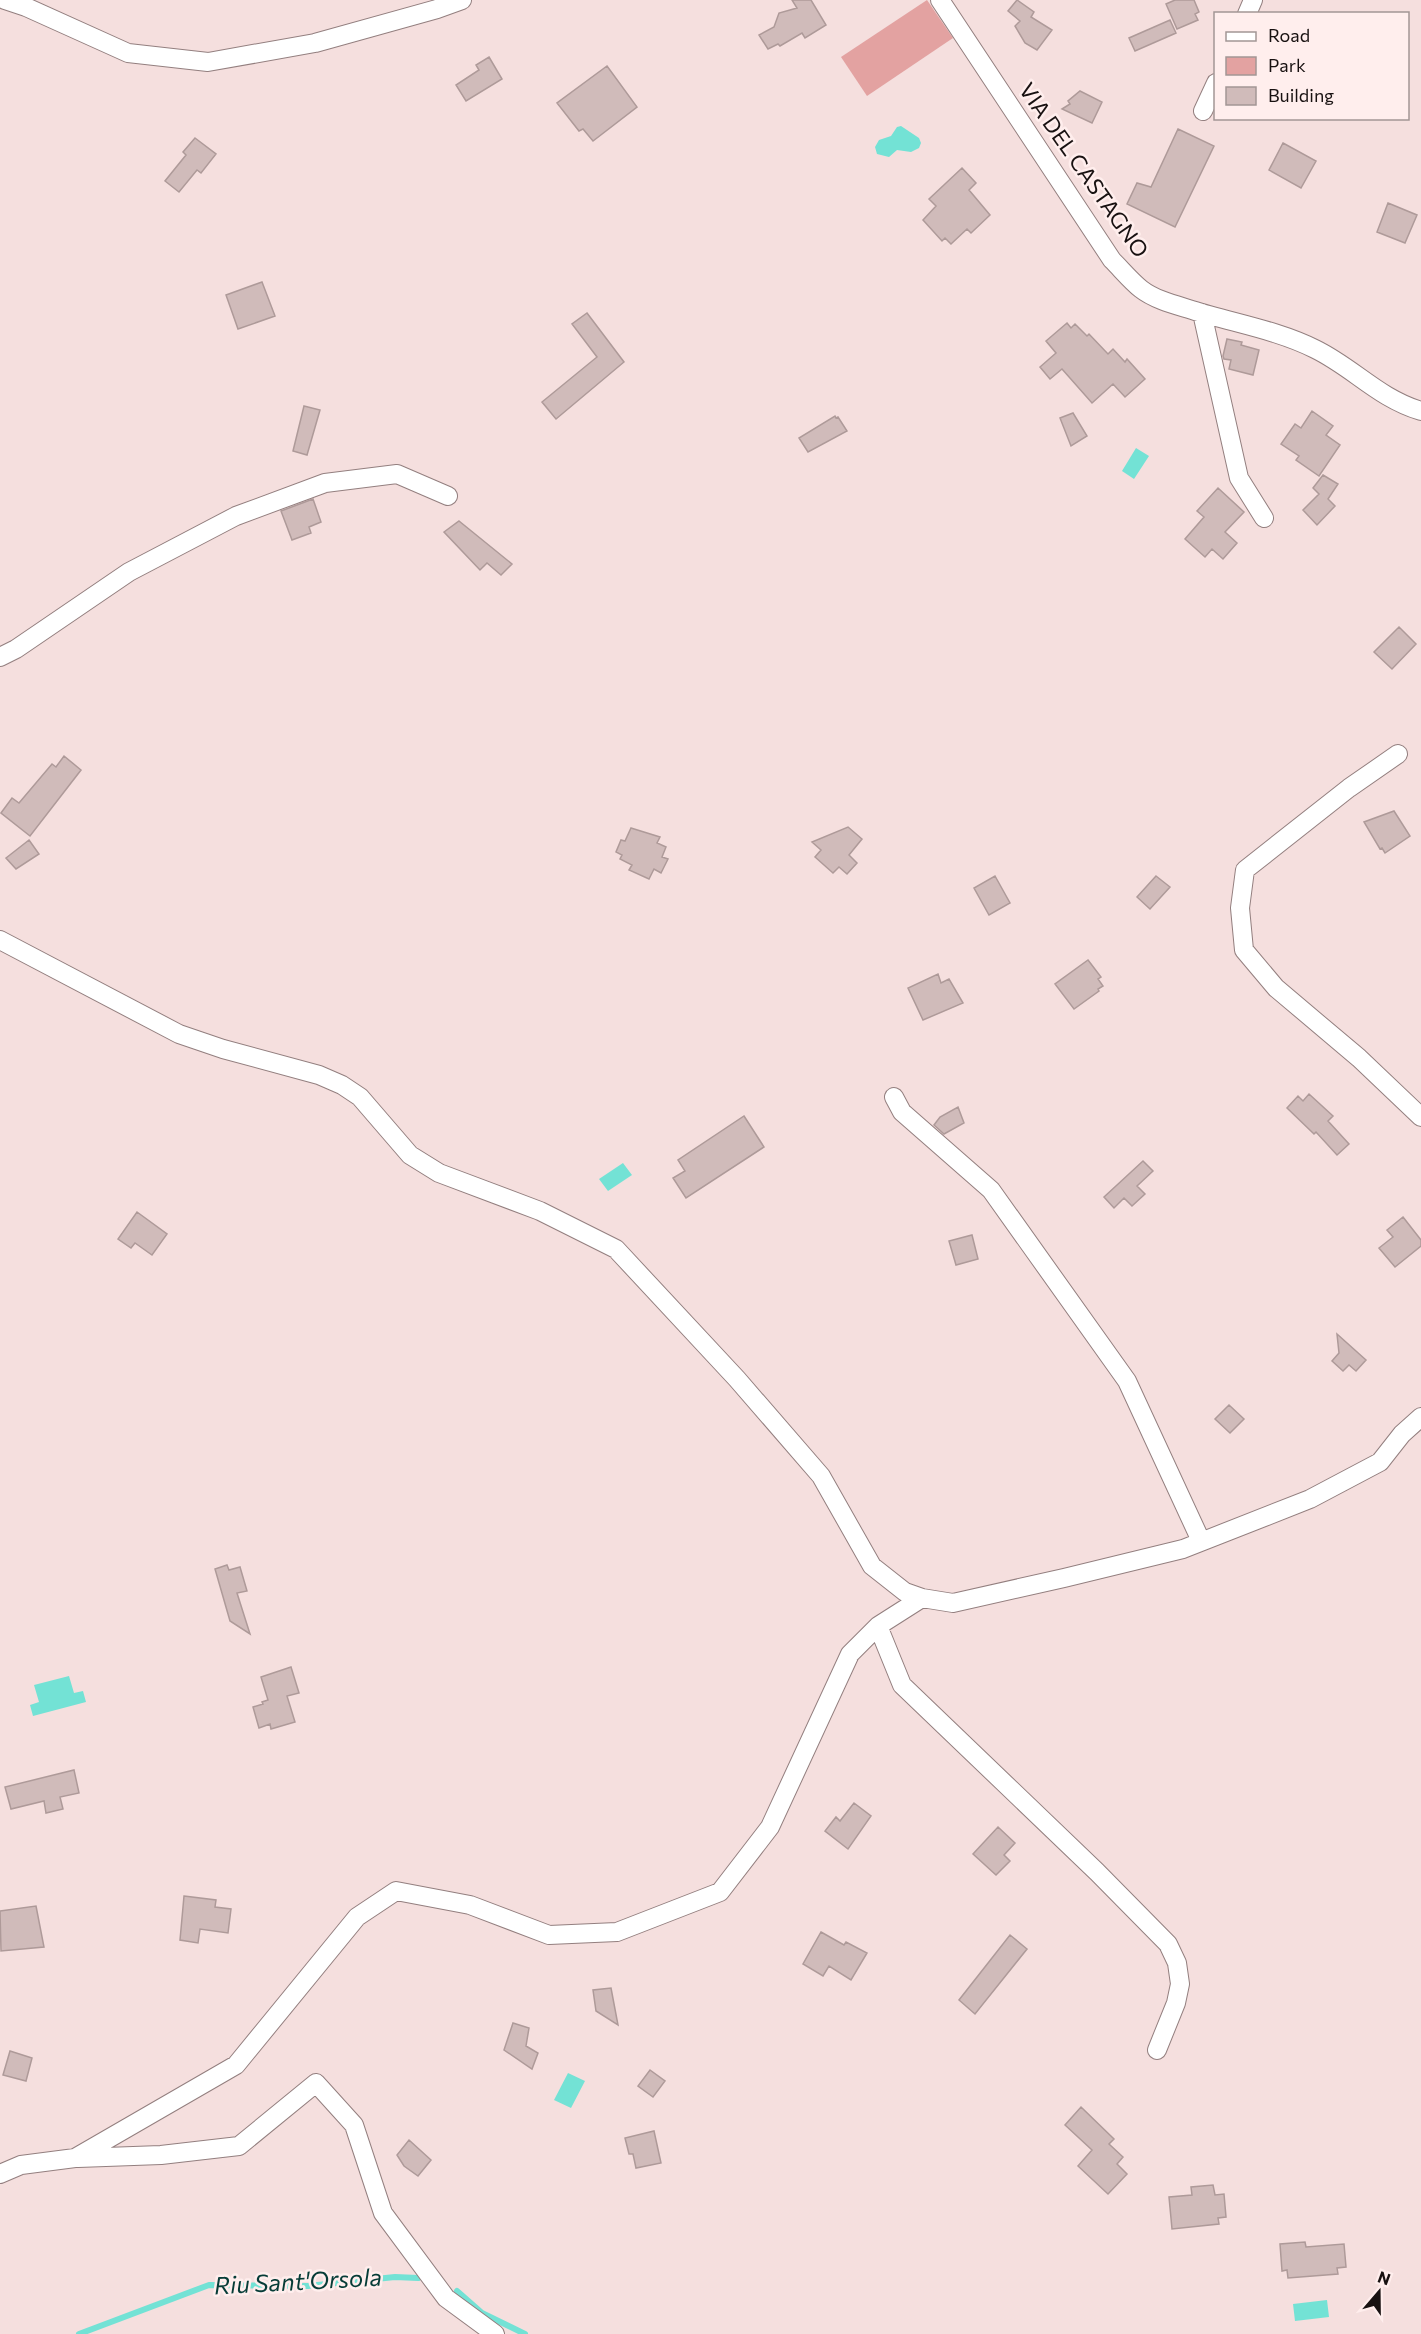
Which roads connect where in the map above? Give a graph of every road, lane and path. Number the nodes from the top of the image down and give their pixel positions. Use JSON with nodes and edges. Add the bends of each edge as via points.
{"nodes":[{"id":1,"x":5,"y":0,"type":"edge"},
{"id":2,"x":940,"y":0,"type":"edge"},
{"id":3,"x":456,"y":1,"type":"edge"},
{"id":4,"x":1214,"y":85,"type":"edge"},
{"id":5,"x":1203,"y":111,"type":"dead end"},
{"id":6,"x":1202,"y":313,"type":"junction"},
{"id":7,"x":1421,"y":411,"type":"edge"},
{"id":8,"x":448,"y":496,"type":"dead end"},
{"id":9,"x":1264,"y":518,"type":"dead end"},
{"id":10,"x":0,"y":657,"type":"edge"},
{"id":11,"x":1398,"y":754,"type":"dead end"},
{"id":12,"x":0,"y":940,"type":"edge"},
{"id":13,"x":894,"y":1097,"type":"dead end"},
{"id":14,"x":1421,"y":1116,"type":"edge"},
{"id":15,"x":1421,"y":1417,"type":"edge"},
{"id":16,"x":1201,"y":1541,"type":"junction"},
{"id":17,"x":922,"y":1598,"type":"junction"},
{"id":18,"x":878,"y":1626,"type":"junction"},
{"id":19,"x":1156,"y":2050,"type":"dead end"},
{"id":20,"x":75,"y":2158,"type":"junction"},
{"id":21,"x":0,"y":2174,"type":"edge"},
{"id":22,"x":495,"y":2334,"type":"edge"}],
"edges":[{"from":1,"to":3,"type":"street","via":[[128,53],[208,62],[315,43]]},
{"from":2,"to":6,"type":"street","name":"VIA DEL CASTAGNO","via":[[1112,260],[1142,291]]},
{"from":4,"to":5,"type":"street"},
{"from":6,"to":7,"type":"street","name":"VIA DEL CASTAGNO","via":[[1315,349],[1400,405]]},
{"from":6,"to":9,"type":"street","via":[[1239,478]]},
{"from":8,"to":10,"type":"street","via":[[397,474],[325,483],[236,516],[129,572]]},
{"from":11,"to":14,"type":"street","via":[[1245,870],[1240,909],[1244,950],[1276,988]]},
{"from":12,"to":17,"type":"street","via":[[179,1034],[342,1085],[360,1097],[410,1155],[439,1173],[540,1210],[616,1249],[821,1476],[872,1566],[905,1592]]},
{"from":13,"to":16,"type":"street","via":[[902,1112],[992,1190],[1127,1381]]},
{"from":15,"to":16,"type":"street","via":[[1380,1462],[1310,1499]]},
{"from":16,"to":17,"type":"street","via":[[1183,1549],[953,1603]]},
{"from":17,"to":18,"type":"street"},
{"from":18,"to":19,"type":"street","via":[[902,1685],[1168,1944],[1177,1963],[1180,1983]]},
{"from":18,"to":20,"type":"street","via":[[850,1654],[770,1827],[720,1892],[617,1932],[549,1935],[470,1905],[396,1891],[357,1917],[236,2065]]},
{"from":20,"to":21,"type":"street","via":[[21,2165]]},
{"from":20,"to":22,"type":"street","via":[[161,2155],[239,2146],[316,2083],[354,2125],[383,2213],[446,2298]]}]}
